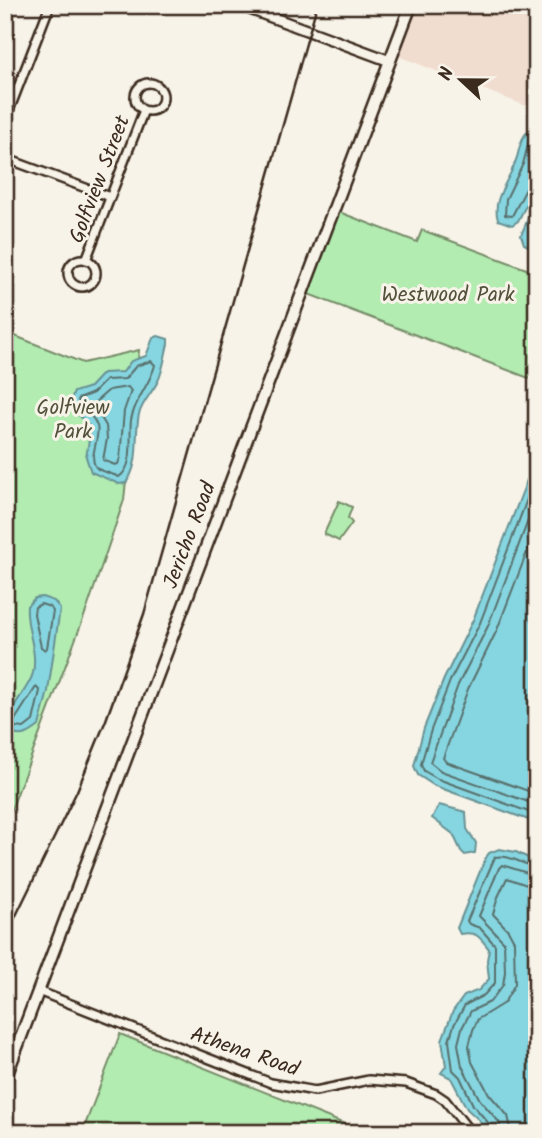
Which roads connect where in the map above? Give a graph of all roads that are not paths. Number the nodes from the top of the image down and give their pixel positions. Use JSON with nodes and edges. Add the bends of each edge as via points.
{"nodes":[{"id":1,"x":50,"y":5,"type":"edge"},
{"id":2,"x":239,"y":5,"type":"edge"},
{"id":3,"x":411,"y":5,"type":"edge"},
{"id":4,"x":390,"y":61,"type":"junction"},
{"id":5,"x":144,"y":110,"type":"dead end"},
{"id":6,"x":5,"y":121,"type":"edge"},
{"id":7,"x":5,"y":158,"type":"edge"},
{"id":8,"x":110,"y":197,"type":"junction"},
{"id":9,"x":86,"y":260,"type":"dead end"},
{"id":10,"x":38,"y":991,"type":"junction"},
{"id":11,"x":5,"y":1079,"type":"edge"},
{"id":12,"x":471,"y":1133,"type":"edge"}],
"edges":[{"from":1,"to":6,"type":"street"},
{"from":2,"to":4,"type":"street"},
{"from":3,"to":4,"type":"main road","name":"Jericho Road"},
{"from":4,"to":10,"type":"main road","name":"Jericho Road"},
{"from":5,"to":8,"type":"street","name":"Golfview Street"},
{"from":7,"to":8,"type":"street"},
{"from":8,"to":9,"type":"street","name":"Golfview Street"},
{"from":10,"to":11,"type":"main road","name":"Jericho Road"},
{"from":10,"to":12,"type":"street","name":"Athena Road","via":[[271,1083],[315,1091],[369,1080],[406,1083],[445,1100]]}]}
